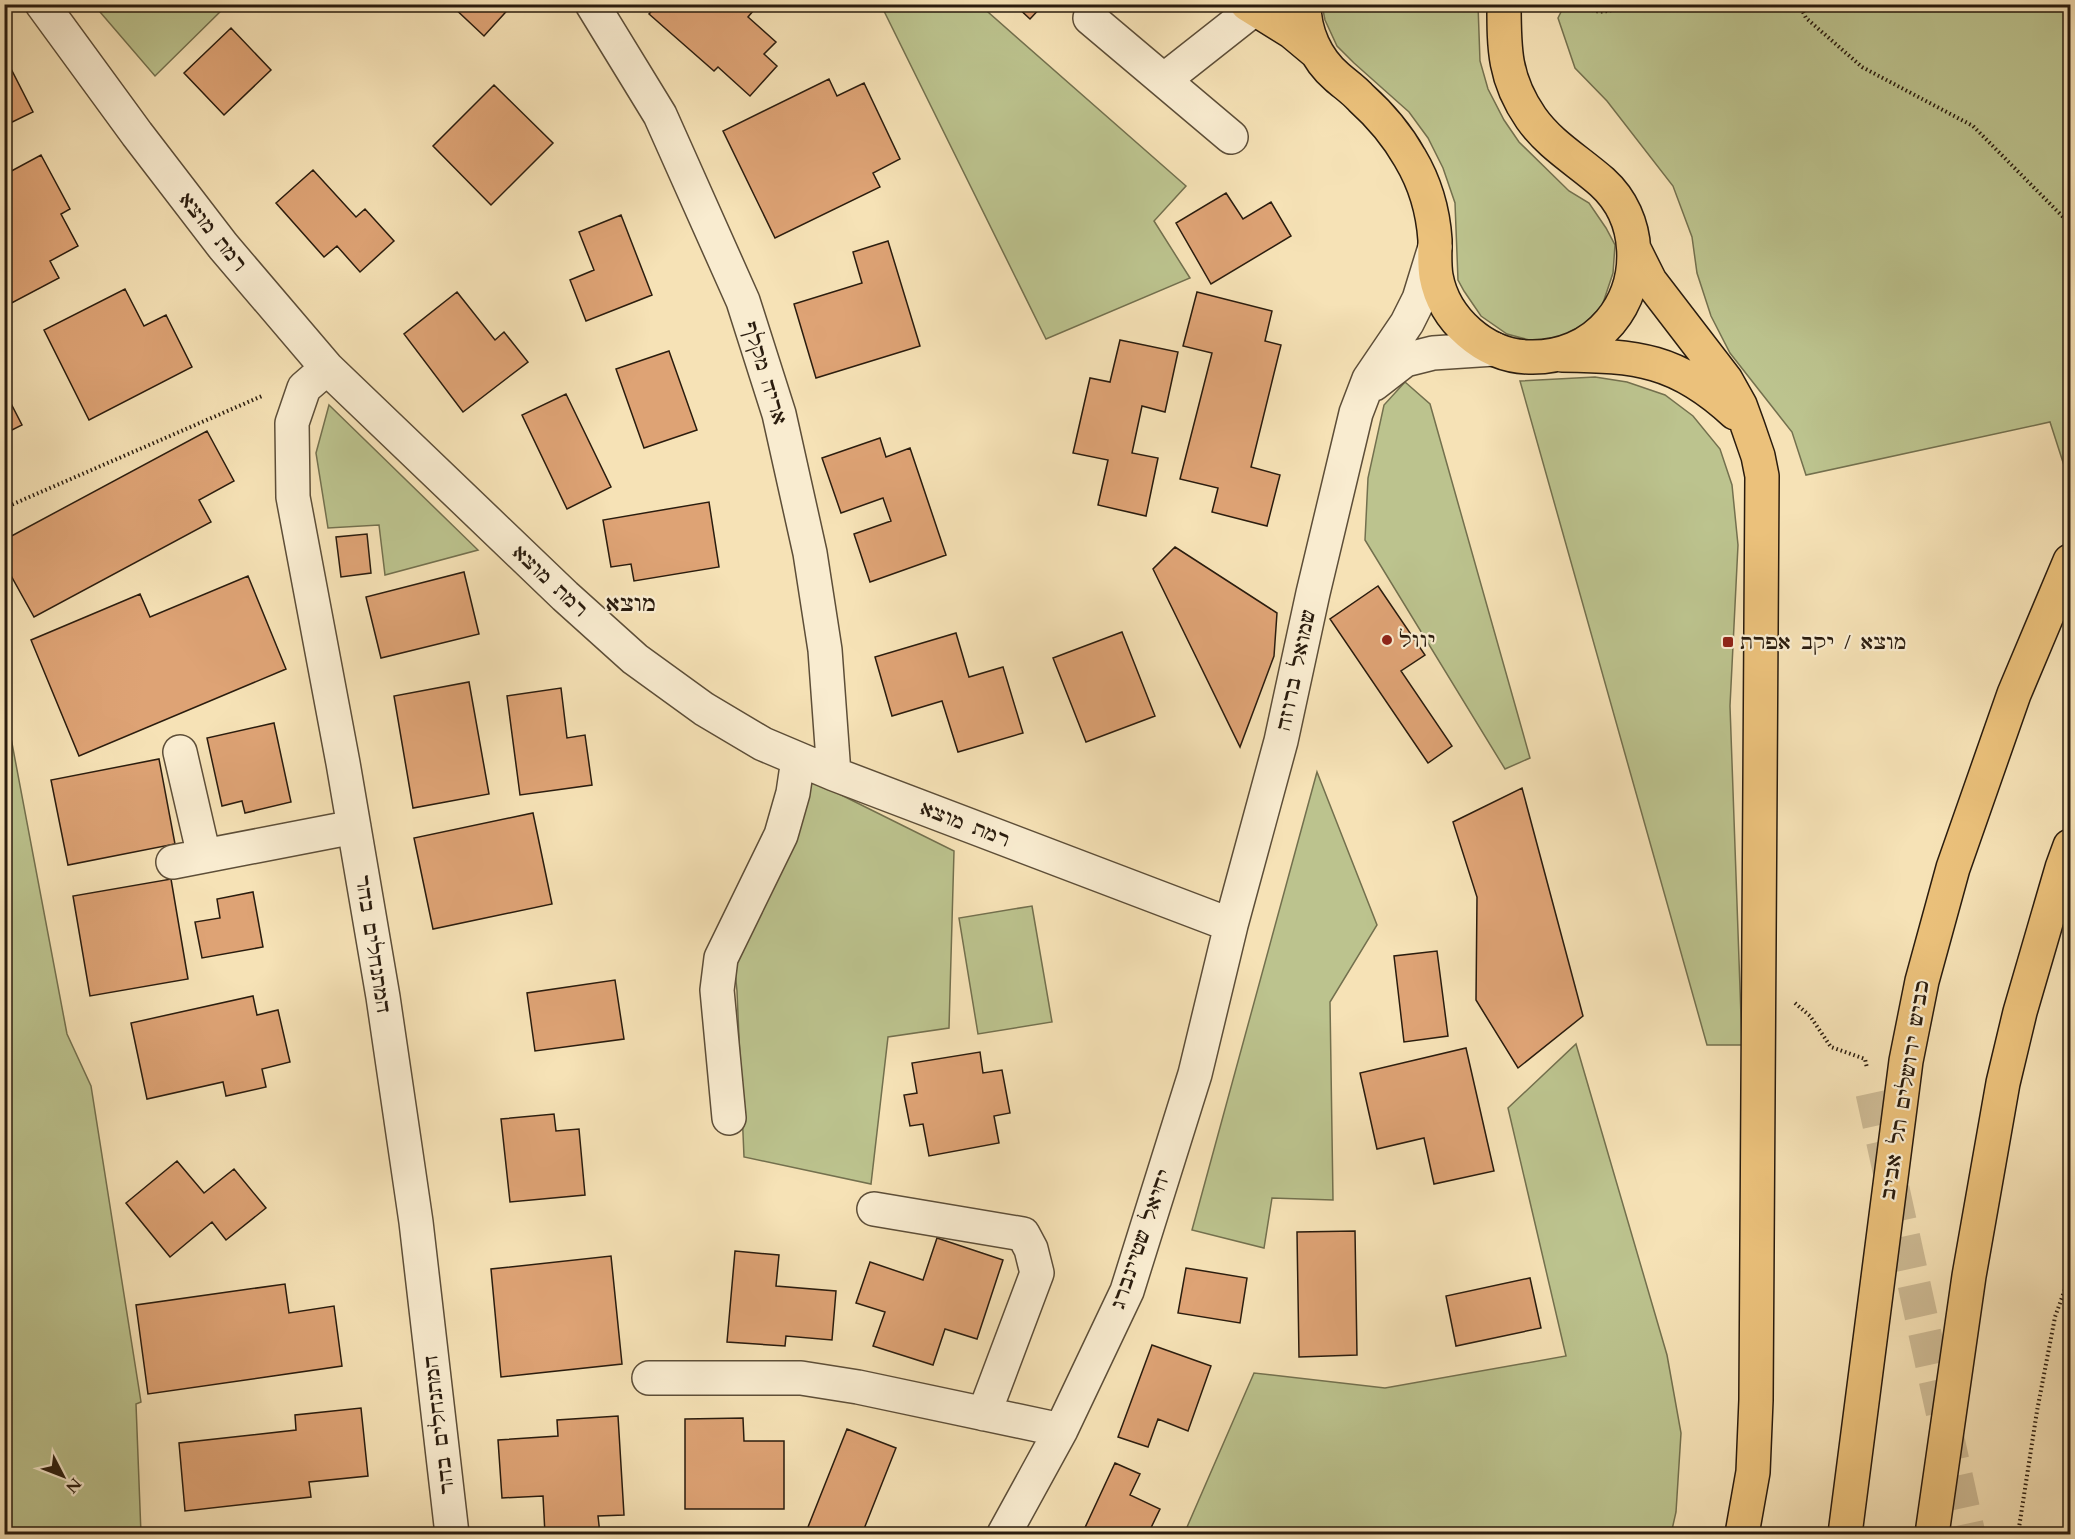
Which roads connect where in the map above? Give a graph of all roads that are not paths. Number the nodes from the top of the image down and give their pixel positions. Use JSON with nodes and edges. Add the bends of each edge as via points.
{"nodes":[{"id":1,"x":42,"y":4,"type":"edge"},
{"id":2,"x":592,"y":4,"type":"edge"},
{"id":3,"x":1304,"y":4,"type":"edge"},
{"id":4,"x":1504,"y":4,"type":"edge"},
{"id":5,"x":1250,"y":7,"type":"edge"},
{"id":6,"x":1090,"y":18,"type":"dead end"},
{"id":7,"x":1316,"y":52,"type":"junction"},
{"id":8,"x":1164,"y":80,"type":"junction"},
{"id":9,"x":1231,"y":137,"type":"dead end"},
{"id":10,"x":1435,"y":247,"type":"junction"},
{"id":11,"x":1635,"y":251,"type":"junction"},
{"id":12,"x":1494,"y":349,"type":"junction"},
{"id":13,"x":1555,"y":355,"type":"junction"},
{"id":14,"x":327,"y":368,"type":"junction"},
{"id":15,"x":1356,"y":413,"type":"junction"},
{"id":16,"x":1748,"y":427,"type":"junction"},
{"id":17,"x":2070,"y":561,"type":"edge"},
{"id":18,"x":180,"y":752,"type":"dead end"},
{"id":19,"x":798,"y":759,"type":"junction"},
{"id":20,"x":834,"y":774,"type":"junction"},
{"id":21,"x":354,"y":827,"type":"junction"},
{"id":22,"x":2070,"y":846,"type":"edge"},
{"id":23,"x":1231,"y":925,"type":"junction"},
{"id":24,"x":729,"y":1118,"type":"dead end"},
{"id":25,"x":874,"y":1209,"type":"dead end"},
{"id":26,"x":649,"y":1378,"type":"dead end"},
{"id":27,"x":984,"y":1414,"type":"junction"},
{"id":28,"x":1061,"y":1430,"type":"junction"},
{"id":29,"x":452,"y":1534,"type":"edge"},
{"id":30,"x":1004,"y":1534,"type":"edge"},
{"id":31,"x":1742,"y":1534,"type":"edge"},
{"id":32,"x":1845,"y":1534,"type":"edge"},
{"id":33,"x":1932,"y":1534,"type":"edge"}],
"edges":[{"from":1,"to":14,"type":"street","name":"רמת מוצא","via":[[223,246]]},
{"from":2,"to":20,"type":"street","name":"אריה מקלף","via":[[660,115],[743,302],[779,414],[810,553],[825,650]]},
{"from":3,"to":7,"type":"main road"},
{"from":4,"to":11,"type":"main road","via":[[1505,54],[1522,103],[1555,145],[1613,194],[1629,221]]},
{"from":5,"to":7,"type":"main road","via":[[1292,32]]},
{"from":5,"to":8,"type":"street"},
{"from":6,"to":8,"type":"street"},
{"from":7,"to":10,"type":"main road","via":[[1402,143],[1428,196]]},
{"from":8,"to":9,"type":"street"},
{"from":10,"to":12,"type":"main road","via":[[1436,277],[1447,307],[1467,332]]},
{"from":10,"to":15,"type":"street","name":"שמואל ברוזה","via":[[1419,299],[1369,379]]},
{"from":11,"to":13,"type":"main road","via":[[1631,282],[1614,317],[1584,344]]},
{"from":11,"to":16,"type":"main road","via":[[1650,281],[1726,380]]},
{"from":12,"to":13,"type":"main road","via":[[1524,357]]},
{"from":12,"to":15,"type":"street","name":"שמואל ברוזה","via":[[1433,353],[1405,360],[1373,384]]},
{"from":13,"to":16,"type":"main road","via":[[1629,358],[1676,371],[1715,394]]},
{"from":14,"to":19,"type":"street","name":"רמת מוצא","via":[[635,659],[704,709],[763,744]]},
{"from":14,"to":21,"type":"street","name":"המתנחלים בהר","via":[[304,388],[292,423],[294,497]]},
{"from":15,"to":23,"type":"street","name":"שמואל ברוזה","via":[[1281,741]]},
{"from":16,"to":31,"type":"main road","via":[[1758,456],[1762,496],[1755,1429],[1753,1472]]},
{"from":17,"to":32,"type":"main road","name":"כביש ירושלים תל אביב","via":[[2014,694],[1953,868],[1922,981],[1906,1061]]},
{"from":18,"to":21,"type":"street","via":[[188,859]]},
{"from":19,"to":20,"type":"street","name":"רמת מוצא"},
{"from":19,"to":24,"type":"street","via":[[781,834],[721,958],[717,990]]},
{"from":20,"to":23,"type":"street","name":"רמת מוצא"},
{"from":21,"to":29,"type":"street","name":"המתנחלים בהר","via":[[416,1222]]},
{"from":22,"to":33,"type":"main road","via":[[2020,1012],[2001,1095],[1969,1276]]},
{"from":23,"to":28,"type":"street","name":"יחיאל שטיינברג","via":[[1195,1074],[1126,1291]]},
{"from":25,"to":27,"type":"street","via":[[1023,1234],[1037,1273]]},
{"from":26,"to":27,"type":"street","via":[[801,1378]]},
{"from":27,"to":28,"type":"street"},
{"from":28,"to":30,"type":"street","name":"יחיאל שטיינברג"}]}
